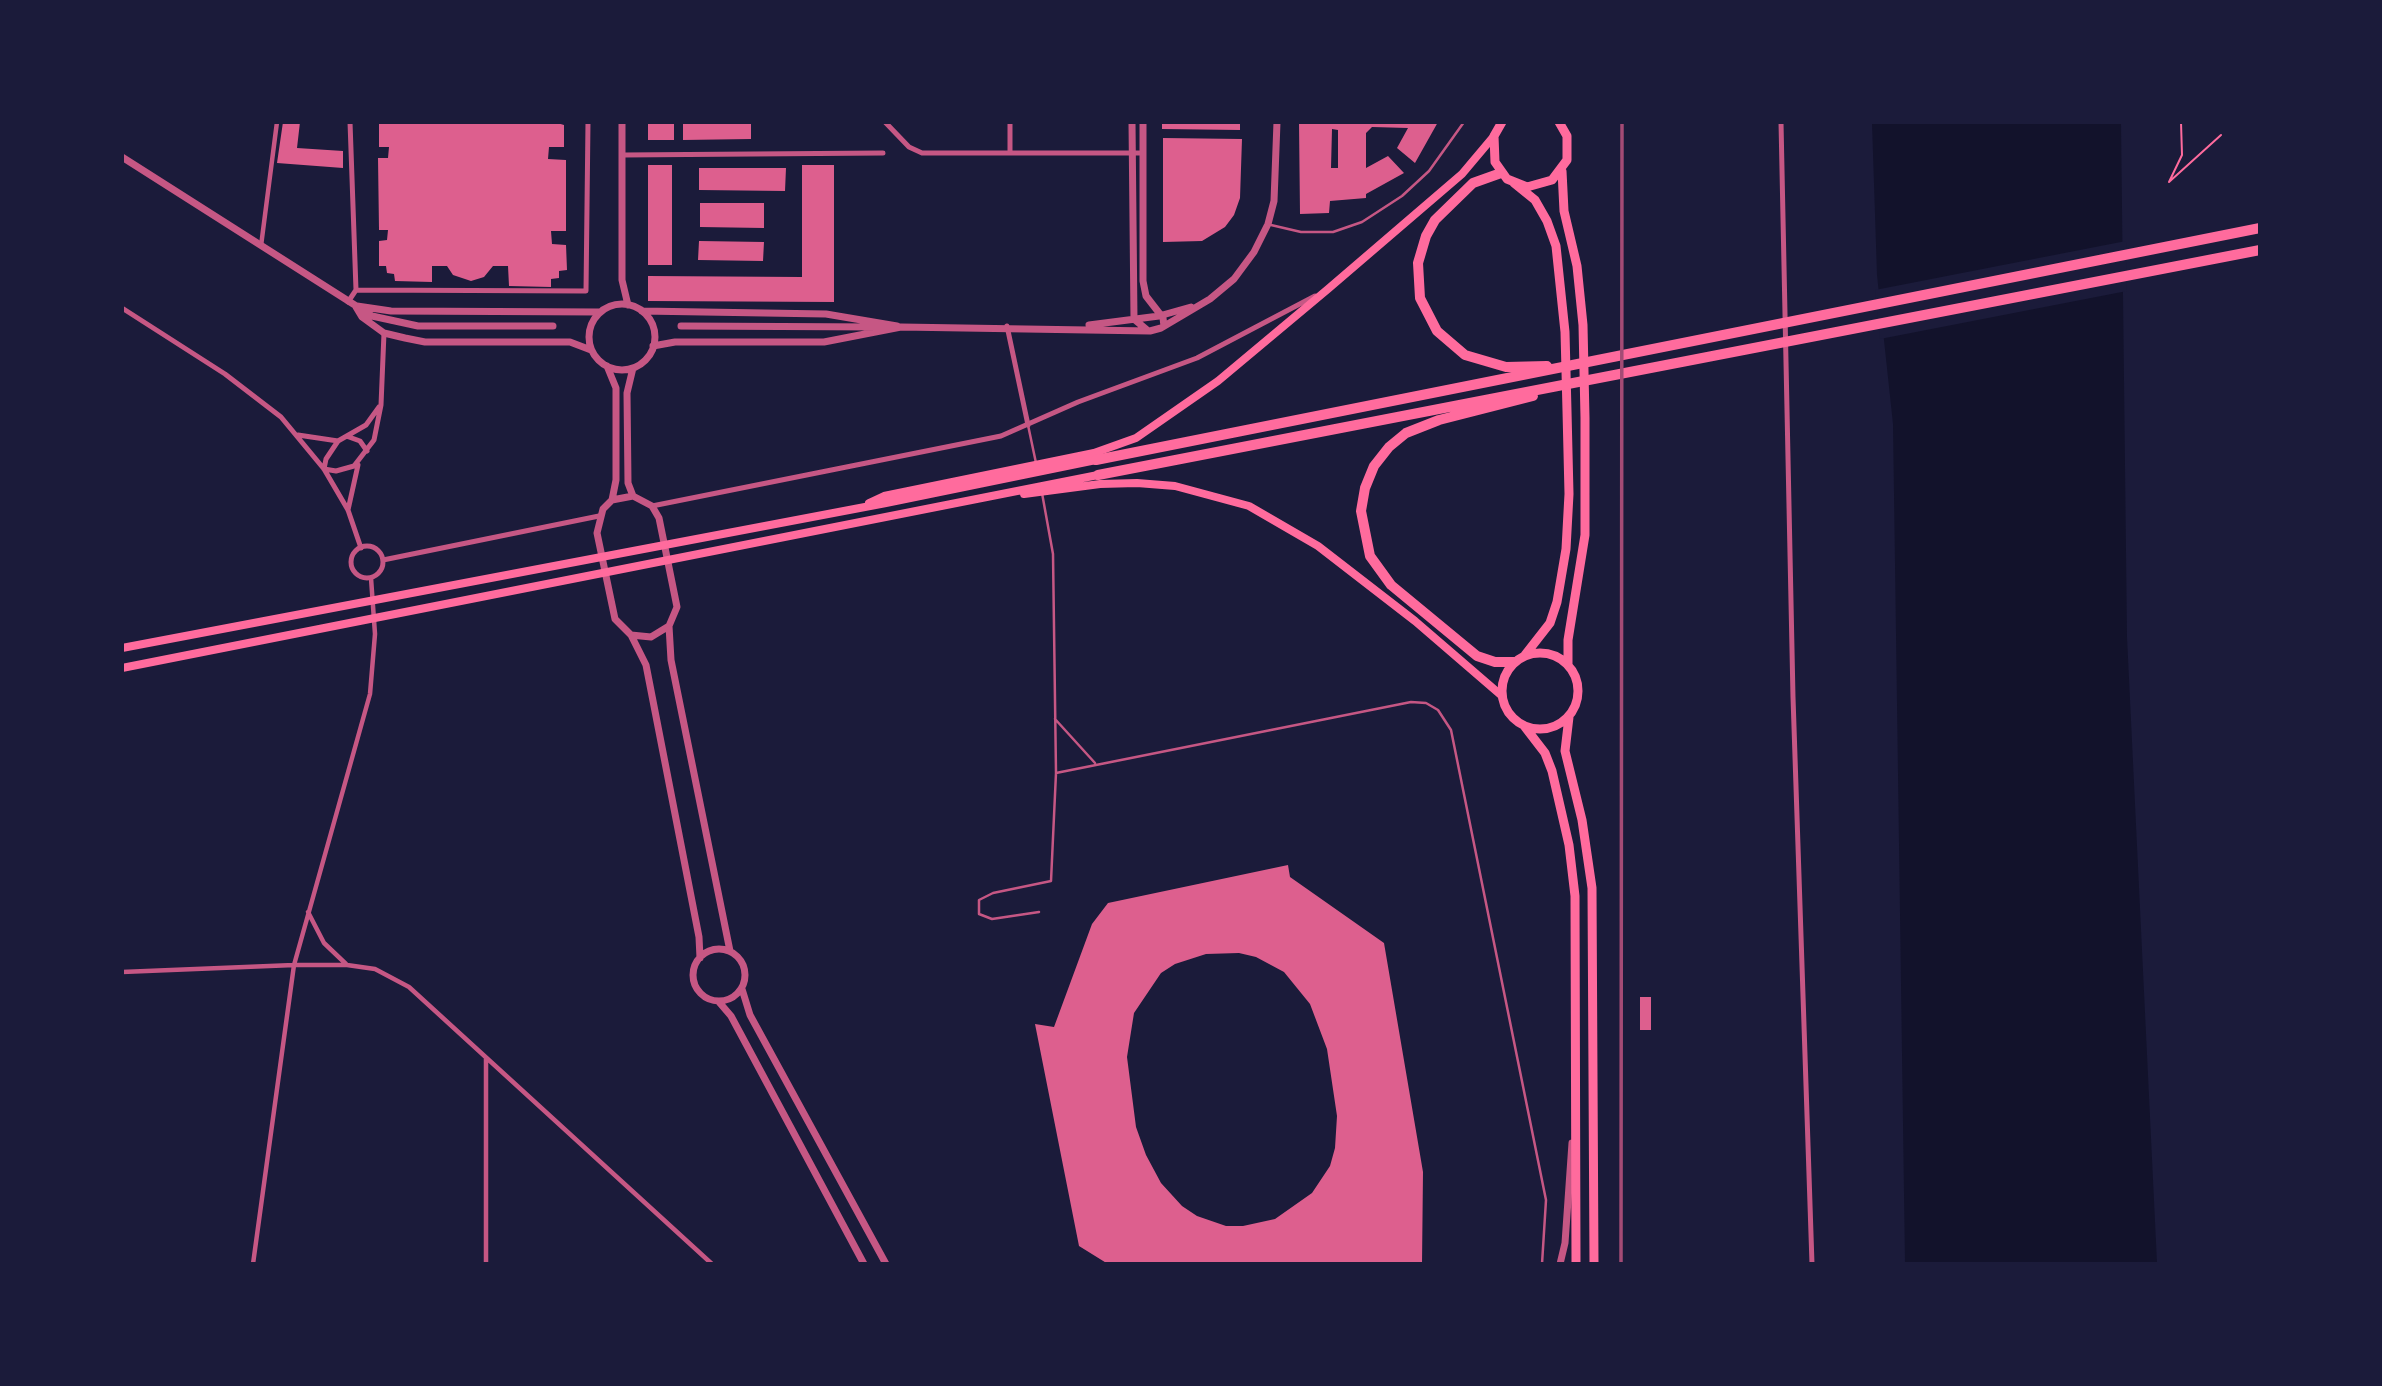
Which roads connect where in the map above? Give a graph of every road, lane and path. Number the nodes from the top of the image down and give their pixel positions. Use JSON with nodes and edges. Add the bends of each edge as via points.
{"nodes":[{"id":1,"x":277,"y":122,"type":"edge"},
{"id":2,"x":350,"y":122,"type":"edge"},
{"id":3,"x":588,"y":122,"type":"edge"},
{"id":4,"x":622,"y":122,"type":"edge"},
{"id":5,"x":885,"y":122,"type":"edge"},
{"id":6,"x":1010,"y":122,"type":"edge"},
{"id":7,"x":1132,"y":122,"type":"edge"},
{"id":8,"x":1143,"y":122,"type":"edge"},
{"id":9,"x":1277,"y":122,"type":"edge"},
{"id":10,"x":1464,"y":122,"type":"edge"},
{"id":11,"x":1502,"y":122,"type":"edge"},
{"id":12,"x":1559,"y":122,"type":"edge"},
{"id":13,"x":1781,"y":122,"type":"edge"},
{"id":14,"x":2181,"y":122,"type":"edge"},
{"id":15,"x":2221,"y":135,"type":"dead end"},
{"id":16,"x":1494,"y":136,"type":"junction"},
{"id":17,"x":1010,"y":151,"type":"junction"},
{"id":18,"x":883,"y":153,"type":"dead end"},
{"id":19,"x":1132,"y":153,"type":"junction"},
{"id":20,"x":1143,"y":153,"type":"junction"},
{"id":21,"x":623,"y":155,"type":"junction"},
{"id":22,"x":122,"y":157,"type":"edge"},
{"id":23,"x":1562,"y":171,"type":"junction"},
{"id":24,"x":1501,"y":173,"type":"junction"},
{"id":25,"x":1514,"y":183,"type":"junction"},
{"id":26,"x":1268,"y":225,"type":"junction"},
{"id":27,"x":2259,"y":228,"type":"edge"},
{"id":28,"x":261,"y":246,"type":"junction"},
{"id":29,"x":2259,"y":250,"type":"edge"},
{"id":30,"x":1328,"y":289,"type":"junction"},
{"id":31,"x":356,"y":290,"type":"junction"},
{"id":32,"x":348,"y":302,"type":"junction"},
{"id":33,"x":628,"y":305,"type":"junction"},
{"id":34,"x":1201,"y":305,"type":"junction"},
{"id":35,"x":356,"y":306,"type":"junction"},
{"id":36,"x":122,"y":308,"type":"edge"},
{"id":37,"x":642,"y":311,"type":"junction"},
{"id":38,"x":600,"y":312,"type":"junction"},
{"id":39,"x":1159,"y":316,"type":"junction"},
{"id":40,"x":1147,"y":317,"type":"junction"},
{"id":41,"x":1135,"y":319,"type":"junction"},
{"id":42,"x":553,"y":326,"type":"dead end"},
{"id":43,"x":681,"y":326,"type":"dead end"},
{"id":44,"x":1007,"y":326,"type":"junction"},
{"id":45,"x":1164,"y":326,"type":"junction"},
{"id":46,"x":901,"y":327,"type":"junction"},
{"id":47,"x":1075,"y":327,"type":"junction"},
{"id":48,"x":1147,"y":329,"type":"junction"},
{"id":49,"x":384,"y":333,"type":"junction"},
{"id":50,"x":653,"y":346,"type":"junction"},
{"id":51,"x":591,"y":350,"type":"junction"},
{"id":52,"x":1576,"y":365,"type":"junction"},
{"id":53,"x":607,"y":366,"type":"junction"},
{"id":54,"x":633,"y":368,"type":"junction"},
{"id":55,"x":1512,"y":398,"type":"junction"},
{"id":56,"x":381,"y":405,"type":"junction"},
{"id":57,"x":1028,"y":425,"type":"junction"},
{"id":58,"x":298,"y":435,"type":"junction"},
{"id":59,"x":348,"y":437,"type":"junction"},
{"id":60,"x":338,"y":441,"type":"junction"},
{"id":61,"x":367,"y":451,"type":"junction"},
{"id":62,"x":1095,"y":457,"type":"junction"},
{"id":63,"x":358,"y":462,"type":"junction"},
{"id":64,"x":324,"y":469,"type":"junction"},
{"id":65,"x":1099,"y":479,"type":"junction"},
{"id":66,"x":633,"y":496,"type":"junction"},
{"id":67,"x":612,"y":500,"type":"junction"},
{"id":68,"x":652,"y":506,"type":"junction"},
{"id":69,"x":348,"y":510,"type":"junction"},
{"id":70,"x":599,"y":516,"type":"junction"},
{"id":71,"x":361,"y":548,"type":"junction"},
{"id":72,"x":383,"y":560,"type":"junction"},
{"id":73,"x":371,"y":578,"type":"junction"},
{"id":74,"x":669,"y":626,"type":"junction"},
{"id":75,"x":631,"y":635,"type":"junction"},
{"id":76,"x":122,"y":648,"type":"edge"},
{"id":77,"x":1525,"y":655,"type":"junction"},
{"id":78,"x":1514,"y":662,"type":"junction"},
{"id":79,"x":1568,"y":665,"type":"junction"},
{"id":80,"x":122,"y":668,"type":"edge"},
{"id":81,"x":1502,"y":696,"type":"junction"},
{"id":82,"x":1569,"y":716,"type":"junction"},
{"id":83,"x":1055,"y":719,"type":"junction"},
{"id":84,"x":1525,"y":727,"type":"junction"},
{"id":85,"x":1096,"y":764,"type":"junction"},
{"id":86,"x":1056,"y":773,"type":"junction"},
{"id":87,"x":308,"y":912,"type":"junction"},
{"id":88,"x":1039,"y":912,"type":"dead end"},
{"id":89,"x":730,"y":951,"type":"junction"},
{"id":90,"x":700,"y":958,"type":"junction"},
{"id":91,"x":294,"y":965,"type":"junction"},
{"id":92,"x":346,"y":965,"type":"junction"},
{"id":93,"x":122,"y":972,"type":"edge"},
{"id":94,"x":742,"y":989,"type":"junction"},
{"id":95,"x":719,"y":1002,"type":"junction"},
{"id":96,"x":486,"y":1058,"type":"junction"},
{"id":97,"x":1576,"y":1101,"type":"junction"},
{"id":98,"x":253,"y":1264,"type":"edge"},
{"id":99,"x":486,"y":1264,"type":"edge"},
{"id":100,"x":712,"y":1264,"type":"edge"},
{"id":101,"x":864,"y":1264,"type":"edge"},
{"id":102,"x":886,"y":1264,"type":"edge"},
{"id":103,"x":1542,"y":1264,"type":"edge"},
{"id":104,"x":1560,"y":1264,"type":"edge"},
{"id":105,"x":1576,"y":1264,"type":"edge"},
{"id":106,"x":1594,"y":1264,"type":"edge"},
{"id":107,"x":1812,"y":1264,"type":"edge"}],
"edges":[{"from":1,"to":28,"type":"street"},
{"from":2,"to":31,"type":"street"},
{"from":3,"to":31,"type":"street","via":[[586,291]]},
{"from":4,"to":21,"type":"street"},
{"from":5,"to":17,"type":"street","via":[[915,150]]},
{"from":6,"to":17,"type":"street"},
{"from":7,"to":19,"type":"street"},
{"from":8,"to":20,"type":"street"},
{"from":9,"to":26,"type":"street","via":[[1276,180]]},
{"from":10,"to":26,"type":"lane","via":[[1429,171],[1402,196],[1362,222],[1333,232]]},
{"from":11,"to":16,"type":"highway"},
{"from":12,"to":23,"type":"highway","via":[[1569,148]]},
{"from":13,"to":107,"type":"street","via":[[1793,697]]},
{"from":14,"to":15,"type":"path","via":[[2182,155],[2169,182]]},
{"from":16,"to":24,"type":"highway","via":[[1494,162]]},
{"from":16,"to":30,"type":"main road","via":[[1462,174]]},
{"from":17,"to":19,"type":"street"},
{"from":18,"to":21,"type":"street"},
{"from":19,"to":20,"type":"street"},
{"from":19,"to":41,"type":"street"},
{"from":20,"to":39,"type":"street","via":[[1143,281],[1146,296]]},
{"from":21,"to":33,"type":"street","via":[[622,280]]},
{"from":22,"to":28,"type":"street"},
{"from":23,"to":25,"type":"highway","via":[[1541,186]]},
{"from":23,"to":79,"type":"highway","via":[[1583,325],[1585,431],[1585,534]]},
{"from":24,"to":25,"type":"highway"},
{"from":24,"to":52,"type":"highway","via":[[1473,183],[1435,220],[1417,274],[1423,305],[1444,338],[1465,355],[1506,366]]},
{"from":25,"to":77,"type":"highway","via":[[1535,200],[1548,220],[1556,246],[1565,332],[1568,439],[1566,549],[1557,601],[1550,623]]},
{"from":26,"to":34,"type":"street","via":[[1234,279]]},
{"from":27,"to":52,"type":"highway"},
{"from":28,"to":32,"type":"street"},
{"from":29,"to":55,"type":"highway"},
{"from":30,"to":57,"type":"street","via":[[1197,358]]},
{"from":30,"to":62,"type":"main road","via":[[1164,421]]},
{"from":31,"to":32,"type":"street"},
{"from":32,"to":35,"type":"street"},
{"from":33,"to":37,"type":"street"},
{"from":33,"to":38,"type":"street"},
{"from":34,"to":39,"type":"street"},
{"from":34,"to":45,"type":"street"},
{"from":35,"to":38,"type":"street","via":[[391,311]]},
{"from":35,"to":42,"type":"street","via":[[388,321],[418,326]]},
{"from":35,"to":49,"type":"street","via":[[362,317]]},
{"from":36,"to":58,"type":"street","via":[[257,397]]},
{"from":37,"to":46,"type":"street","via":[[826,314]]},
{"from":37,"to":50,"type":"street","via":[[654,333]]},
{"from":38,"to":51,"type":"street","via":[[590,330]]},
{"from":39,"to":40,"type":"street"},
{"from":39,"to":45,"type":"street"},
{"from":40,"to":41,"type":"street"},
{"from":40,"to":48,"type":"street","via":[[1143,324]]},
{"from":41,"to":47,"type":"street"},
{"from":41,"to":48,"type":"street"},
{"from":43,"to":46,"type":"street"},
{"from":44,"to":46,"type":"street"},
{"from":44,"to":47,"type":"street"},
{"from":44,"to":57,"type":"street"},
{"from":45,"to":48,"type":"street"},
{"from":46,"to":50,"type":"street","via":[[824,342]]},
{"from":47,"to":48,"type":"street"},
{"from":49,"to":51,"type":"street","via":[[425,342],[569,342]]},
{"from":49,"to":56,"type":"street"},
{"from":50,"to":54,"type":"street"},
{"from":51,"to":53,"type":"street"},
{"from":52,"to":62,"type":"highway"},
{"from":53,"to":54,"type":"street"},
{"from":53,"to":67,"type":"street","via":[[616,388]]},
{"from":54,"to":66,"type":"street","via":[[627,388],[627,441]]},
{"from":55,"to":65,"type":"highway"},
{"from":55,"to":78,"type":"highway","via":[[1406,433],[1374,466],[1361,511],[1370,556],[1391,585],[1477,656]]},
{"from":56,"to":59,"type":"street","via":[[366,425]]},
{"from":56,"to":61,"type":"street","via":[[379,425]]},
{"from":57,"to":68,"type":"street","via":[[1001,436]]},
{"from":57,"to":83,"type":"lane","via":[[1053,554]]},
{"from":58,"to":60,"type":"street"},
{"from":58,"to":64,"type":"street"},
{"from":59,"to":60,"type":"street"},
{"from":59,"to":61,"type":"street","via":[[360,441]]},
{"from":60,"to":64,"type":"street"},
{"from":61,"to":63,"type":"street"},
{"from":62,"to":76,"type":"main road"},
{"from":63,"to":64,"type":"street","via":[[345,470]]},
{"from":63,"to":69,"type":"street"},
{"from":64,"to":69,"type":"street"},
{"from":65,"to":80,"type":"main road"},
{"from":65,"to":81,"type":"main road","via":[[1213,494],[1278,520],[1415,621]]},
{"from":66,"to":67,"type":"street"},
{"from":66,"to":68,"type":"street"},
{"from":67,"to":70,"type":"street"},
{"from":68,"to":74,"type":"street","via":[[659,518],[677,607]]},
{"from":69,"to":71,"type":"street"},
{"from":70,"to":72,"type":"street"},
{"from":70,"to":75,"type":"street","via":[[597,533],[615,620]]},
{"from":71,"to":72,"type":"street","via":[[375,548]]},
{"from":71,"to":73,"type":"street","via":[[353,555],[353,570]]},
{"from":72,"to":73,"type":"street","via":[[382,569]]},
{"from":73,"to":87,"type":"street","via":[[375,634],[370,694]]},
{"from":74,"to":75,"type":"street","via":[[651,637]]},
{"from":74,"to":89,"type":"street","via":[[671,660]]},
{"from":75,"to":90,"type":"street","via":[[646,665]]},
{"from":77,"to":78,"type":"highway"},
{"from":77,"to":79,"type":"highway","via":[[1548,653]]},
{"from":78,"to":81,"type":"highway","via":[[1506,672]]},
{"from":79,"to":82,"type":"highway","via":[[1575,674],[1578,696]]},
{"from":81,"to":84,"type":"highway","via":[[1510,717]]},
{"from":82,"to":84,"type":"highway","via":[[1548,729]]},
{"from":82,"to":106,"type":"highway","via":[[1566,751],[1592,888]]},
{"from":83,"to":85,"type":"lane"},
{"from":83,"to":86,"type":"lane"},
{"from":84,"to":97,"type":"highway","via":[[1552,771],[1569,845],[1575,896]]},
{"from":85,"to":86,"type":"lane"},
{"from":85,"to":103,"type":"lane","via":[[1411,702],[1426,703],[1446,718],[1546,1200]]},
{"from":86,"to":88,"type":"lane","via":[[1051,881],[979,900],[979,914],[992,919]]},
{"from":87,"to":91,"type":"street"},
{"from":87,"to":92,"type":"street","via":[[324,943]]},
{"from":89,"to":90,"type":"street","via":[[714,950]]},
{"from":89,"to":94,"type":"street","via":[[746,973]]},
{"from":90,"to":95,"type":"street","via":[[693,973],[697,990]]},
{"from":91,"to":92,"type":"street"},
{"from":91,"to":93,"type":"street"},
{"from":91,"to":98,"type":"street"},
{"from":92,"to":96,"type":"street","via":[[375,969],[409,986]]},
{"from":94,"to":95,"type":"street","via":[[728,1001]]},
{"from":94,"to":102,"type":"street","via":[[750,1015]]},
{"from":95,"to":101,"type":"street","via":[[731,1016]]},
{"from":96,"to":99,"type":"street"},
{"from":96,"to":100,"type":"street"},
{"from":97,"to":104,"type":"street"},
{"from":97,"to":105,"type":"highway"}]}
